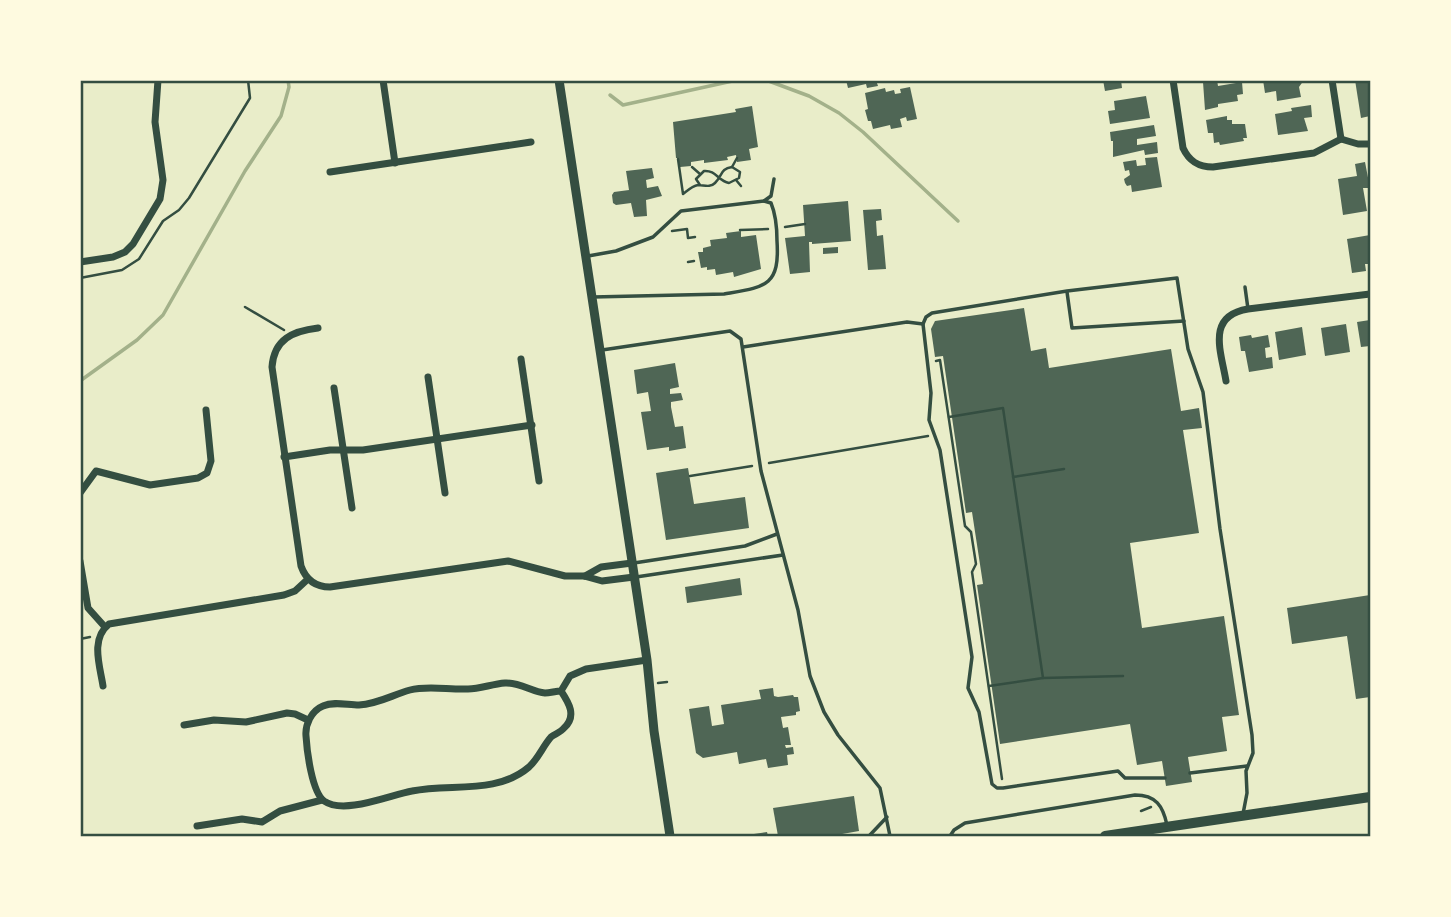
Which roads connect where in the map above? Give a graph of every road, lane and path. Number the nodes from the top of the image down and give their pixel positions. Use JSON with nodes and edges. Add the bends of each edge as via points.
{"nodes":[{"id":1,"x":158,"y":80,"type":"edge"},
{"id":2,"x":248,"y":80,"type":"edge"},
{"id":3,"x":383,"y":80,"type":"edge"},
{"id":4,"x":559,"y":80,"type":"edge"},
{"id":5,"x":1173,"y":80,"type":"edge"},
{"id":6,"x":1332,"y":80,"type":"edge"},
{"id":7,"x":1341,"y":139,"type":"junction"},
{"id":8,"x":531,"y":142,"type":"dead end"},
{"id":9,"x":1370,"y":144,"type":"edge"},
{"id":10,"x":737,"y":158,"type":"dead end"},
{"id":11,"x":678,"y":159,"type":"dead end"},
{"id":12,"x":395,"y":163,"type":"junction"},
{"id":13,"x":692,"y":167,"type":"dead end"},
{"id":14,"x":732,"y":167,"type":"junction"},
{"id":15,"x":330,"y":172,"type":"dead end"},
{"id":16,"x":700,"y":174,"type":"junction"},
{"id":17,"x":718,"y":177,"type":"junction"},
{"id":18,"x":774,"y":179,"type":"dead end"},
{"id":19,"x":736,"y":180,"type":"junction"},
{"id":20,"x":700,"y":185,"type":"junction"},
{"id":21,"x":741,"y":186,"type":"dead end"},
{"id":22,"x":189,"y":198,"type":"dead end"},
{"id":23,"x":764,"y":201,"type":"junction"},
{"id":24,"x":747,"y":229,"type":"dead end"},
{"id":25,"x":748,"y":236,"type":"dead end"},
{"id":26,"x":586,"y":256,"type":"junction"},
{"id":27,"x":694,"y":261,"type":"dead end"},
{"id":28,"x":80,"y":262,"type":"edge"},
{"id":29,"x":688,"y":262,"type":"dead end"},
{"id":30,"x":1245,"y":287,"type":"dead end"},
{"id":31,"x":1067,"y":291,"type":"junction"},
{"id":32,"x":1370,"y":294,"type":"edge"},
{"id":33,"x":592,"y":297,"type":"junction"},
{"id":34,"x":245,"y":307,"type":"dead end"},
{"id":35,"x":1248,"y":309,"type":"junction"},
{"id":36,"x":1184,"y":321,"type":"junction"},
{"id":37,"x":923,"y":324,"type":"junction"},
{"id":38,"x":318,"y":328,"type":"dead end"},
{"id":39,"x":290,"y":335,"type":"junction"},
{"id":40,"x":743,"y":347,"type":"junction"},
{"id":41,"x":600,"y":351,"type":"junction"},
{"id":42,"x":521,"y":359,"type":"dead end"},
{"id":43,"x":927,"y":362,"type":"junction"},
{"id":44,"x":428,"y":377,"type":"dead end"},
{"id":45,"x":1226,"y":381,"type":"dead end"},
{"id":46,"x":334,"y":388,"type":"dead end"},
{"id":47,"x":206,"y":410,"type":"dead end"},
{"id":48,"x":949,"y":417,"type":"junction"},
{"id":49,"x":532,"y":425,"type":"junction"},
{"id":50,"x":950,"y":428,"type":"junction"},
{"id":51,"x":934,"y":433,"type":"junction"},
{"id":52,"x":437,"y":439,"type":"junction"},
{"id":53,"x":343,"y":451,"type":"junction"},
{"id":54,"x":284,"y":457,"type":"junction"},
{"id":55,"x":760,"y":465,"type":"junction"},
{"id":56,"x":1064,"y":469,"type":"dead end"},
{"id":57,"x":690,"y":476,"type":"dead end"},
{"id":58,"x":1013,"y":477,"type":"junction"},
{"id":59,"x":539,"y":481,"type":"dead end"},
{"id":60,"x":80,"y":492,"type":"edge"},
{"id":61,"x":445,"y":493,"type":"dead end"},
{"id":62,"x":352,"y":508,"type":"dead end"},
{"id":63,"x":778,"y":534,"type":"junction"},
{"id":64,"x":783,"y":555,"type":"junction"},
{"id":65,"x":80,"y":561,"type":"edge"},
{"id":66,"x":632,"y":563,"type":"junction"},
{"id":67,"x":584,"y":576,"type":"junction"},
{"id":68,"x":634,"y":577,"type":"junction"},
{"id":69,"x":308,"y":579,"type":"junction"},
{"id":70,"x":105,"y":627,"type":"junction"},
{"id":71,"x":90,"y":637,"type":"dead end"},
{"id":72,"x":80,"y":639,"type":"edge"},
{"id":73,"x":647,"y":660,"type":"junction"},
{"id":74,"x":1123,"y":676,"type":"dead end"},
{"id":75,"x":1043,"y":678,"type":"junction"},
{"id":76,"x":103,"y":686,"type":"dead end"},
{"id":77,"x":989,"y":686,"type":"junction"},
{"id":78,"x":561,"y":691,"type":"junction"},
{"id":79,"x":308,"y":720,"type":"junction"},
{"id":80,"x":184,"y":725,"type":"dead end"},
{"id":81,"x":1247,"y":766,"type":"junction"},
{"id":82,"x":1190,"y":773,"type":"dead end"},
{"id":83,"x":1165,"y":778,"type":"dead end"},
{"id":84,"x":1003,"y":788,"type":"junction"},
{"id":85,"x":1370,"y":797,"type":"edge"},
{"id":86,"x":322,"y":800,"type":"junction"},
{"id":87,"x":1152,"y":806,"type":"dead end"},
{"id":88,"x":1141,"y":811,"type":"dead end"},
{"id":89,"x":1242,"y":816,"type":"junction"},
{"id":90,"x":887,"y":817,"type":"junction"},
{"id":91,"x":197,"y":826,"type":"dead end"},
{"id":92,"x":1168,"y":832,"type":"edge"},
{"id":93,"x":670,"y":836,"type":"edge"},
{"id":94,"x":869,"y":836,"type":"edge"},
{"id":95,"x":890,"y":836,"type":"edge"},
{"id":96,"x":950,"y":836,"type":"edge"},
{"id":97,"x":1105,"y":836,"type":"edge"}],
"edges":[{"from":1,"to":28,"type":"street","via":[[155,122],[163,180],[160,199],[125,251]]},
{"from":2,"to":22,"type":"path","via":[[250,98]]},
{"from":3,"to":12,"type":"street"},
{"from":4,"to":26,"type":"street"},
{"from":5,"to":7,"type":"street","via":[[1184,148],[1197,164],[1213,167],[1314,153]]},
{"from":6,"to":7,"type":"street"},
{"from":7,"to":9,"type":"street"},
{"from":8,"to":12,"type":"street"},
{"from":10,"to":14,"type":"path"},
{"from":11,"to":20,"type":"path","via":[[683,194]]},
{"from":12,"to":15,"type":"street"},
{"from":13,"to":16,"type":"path"},
{"from":14,"to":17,"type":"path"},
{"from":14,"to":19,"type":"path","via":[[740,172]]},
{"from":16,"to":17,"type":"path","via":[[711,171]]},
{"from":16,"to":20,"type":"path","via":[[696,179]]},
{"from":17,"to":19,"type":"path","via":[[726,182]]},
{"from":17,"to":20,"type":"path","via":[[710,186]]},
{"from":18,"to":23,"type":"lane","via":[[771,197]]},
{"from":19,"to":21,"type":"path"},
{"from":23,"to":26,"type":"lane","via":[[681,211],[653,237]]},
{"from":23,"to":33,"type":"lane","via":[[771,203],[775,213],[778,241],[779,263],[769,281],[701,296]]},
{"from":24,"to":25,"type":"path"},
{"from":26,"to":33,"type":"street"},
{"from":27,"to":29,"type":"path"},
{"from":30,"to":35,"type":"lane"},
{"from":31,"to":36,"type":"lane","via":[[1072,328]]},
{"from":31,"to":36,"type":"lane","via":[[1177,278]]},
{"from":31,"to":37,"type":"lane","via":[[937,311]]},
{"from":32,"to":35,"type":"street"},
{"from":33,"to":41,"type":"street"},
{"from":34,"to":39,"type":"path"},
{"from":35,"to":45,"type":"street","via":[[1231,314],[1220,330]]},
{"from":36,"to":81,"type":"lane","via":[[1203,392],[1252,735],[1253,753]]},
{"from":37,"to":40,"type":"lane","via":[[899,323]]},
{"from":37,"to":43,"type":"lane"},
{"from":38,"to":39,"type":"street"},
{"from":39,"to":54,"type":"street","via":[[275,352],[272,367]]},
{"from":40,"to":41,"type":"lane","via":[[730,331]]},
{"from":40,"to":55,"type":"lane"},
{"from":41,"to":66,"type":"street"},
{"from":42,"to":49,"type":"street"},
{"from":43,"to":48,"type":"path","via":[[940,360]]},
{"from":43,"to":51,"type":"lane","via":[[932,393],[928,415]]},
{"from":44,"to":52,"type":"street"},
{"from":46,"to":53,"type":"street"},
{"from":47,"to":60,"type":"street","via":[[211,461],[203,476],[150,485],[96,471]]},
{"from":48,"to":50,"type":"path"},
{"from":48,"to":58,"type":"path","via":[[1003,408]]},
{"from":49,"to":52,"type":"street"},
{"from":49,"to":59,"type":"street"},
{"from":50,"to":51,"type":"path"},
{"from":50,"to":77,"type":"path","via":[[965,526],[971,532],[976,564],[972,572]]},
{"from":51,"to":55,"type":"path","via":[[922,439]]},
{"from":51,"to":84,"type":"lane","via":[[972,657],[969,692],[979,712],[992,784]]},
{"from":52,"to":53,"type":"street"},
{"from":52,"to":61,"type":"street"},
{"from":53,"to":54,"type":"street"},
{"from":53,"to":62,"type":"street"},
{"from":54,"to":69,"type":"street","via":[[301,566]]},
{"from":55,"to":57,"type":"path"},
{"from":55,"to":63,"type":"lane"},
{"from":56,"to":58,"type":"path"},
{"from":58,"to":75,"type":"path"},
{"from":63,"to":64,"type":"lane"},
{"from":63,"to":66,"type":"lane","via":[[745,546]]},
{"from":64,"to":68,"type":"lane"},
{"from":64,"to":90,"type":"lane","via":[[799,610],[806,660],[824,712],[846,748],[876,781]]},
{"from":65,"to":70,"type":"street","via":[[88,608]]},
{"from":66,"to":67,"type":"street"},
{"from":66,"to":68,"type":"street"},
{"from":67,"to":68,"type":"street","via":[[602,581]]},
{"from":67,"to":69,"type":"street","via":[[565,576],[508,561],[330,587]]},
{"from":68,"to":73,"type":"street"},
{"from":69,"to":70,"type":"street","via":[[284,595]]},
{"from":70,"to":76,"type":"street","via":[[98,646]]},
{"from":71,"to":72,"type":"path"},
{"from":73,"to":78,"type":"street","via":[[586,669],[570,676]]},
{"from":73,"to":93,"type":"street"},
{"from":74,"to":75,"type":"path"},
{"from":75,"to":77,"type":"path"},
{"from":77,"to":84,"type":"path"},
{"from":78,"to":79,"type":"street","via":[[544,693],[506,683],[469,690],[411,690],[386,700],[324,705]]},
{"from":78,"to":86,"type":"street","via":[[571,718],[517,776],[473,787],[413,791],[369,803],[332,805]]},
{"from":79,"to":80,"type":"street","via":[[287,713],[246,722],[214,720]]},
{"from":79,"to":86,"type":"street","via":[[305,734],[314,786]]},
{"from":81,"to":82,"type":"lane"},
{"from":81,"to":89,"type":"lane"},
{"from":83,"to":84,"type":"lane","via":[[1125,778],[1118,771]]},
{"from":85,"to":89,"type":"main road"},
{"from":86,"to":91,"type":"street","via":[[280,811],[262,822],[242,819]]},
{"from":87,"to":88,"type":"path"},
{"from":89,"to":92,"type":"main road"},
{"from":90,"to":94,"type":"lane"},
{"from":90,"to":95,"type":"lane"},
{"from":92,"to":96,"type":"lane","via":[[1157,801],[1135,795],[965,823]]},
{"from":92,"to":97,"type":"main road"}]}
